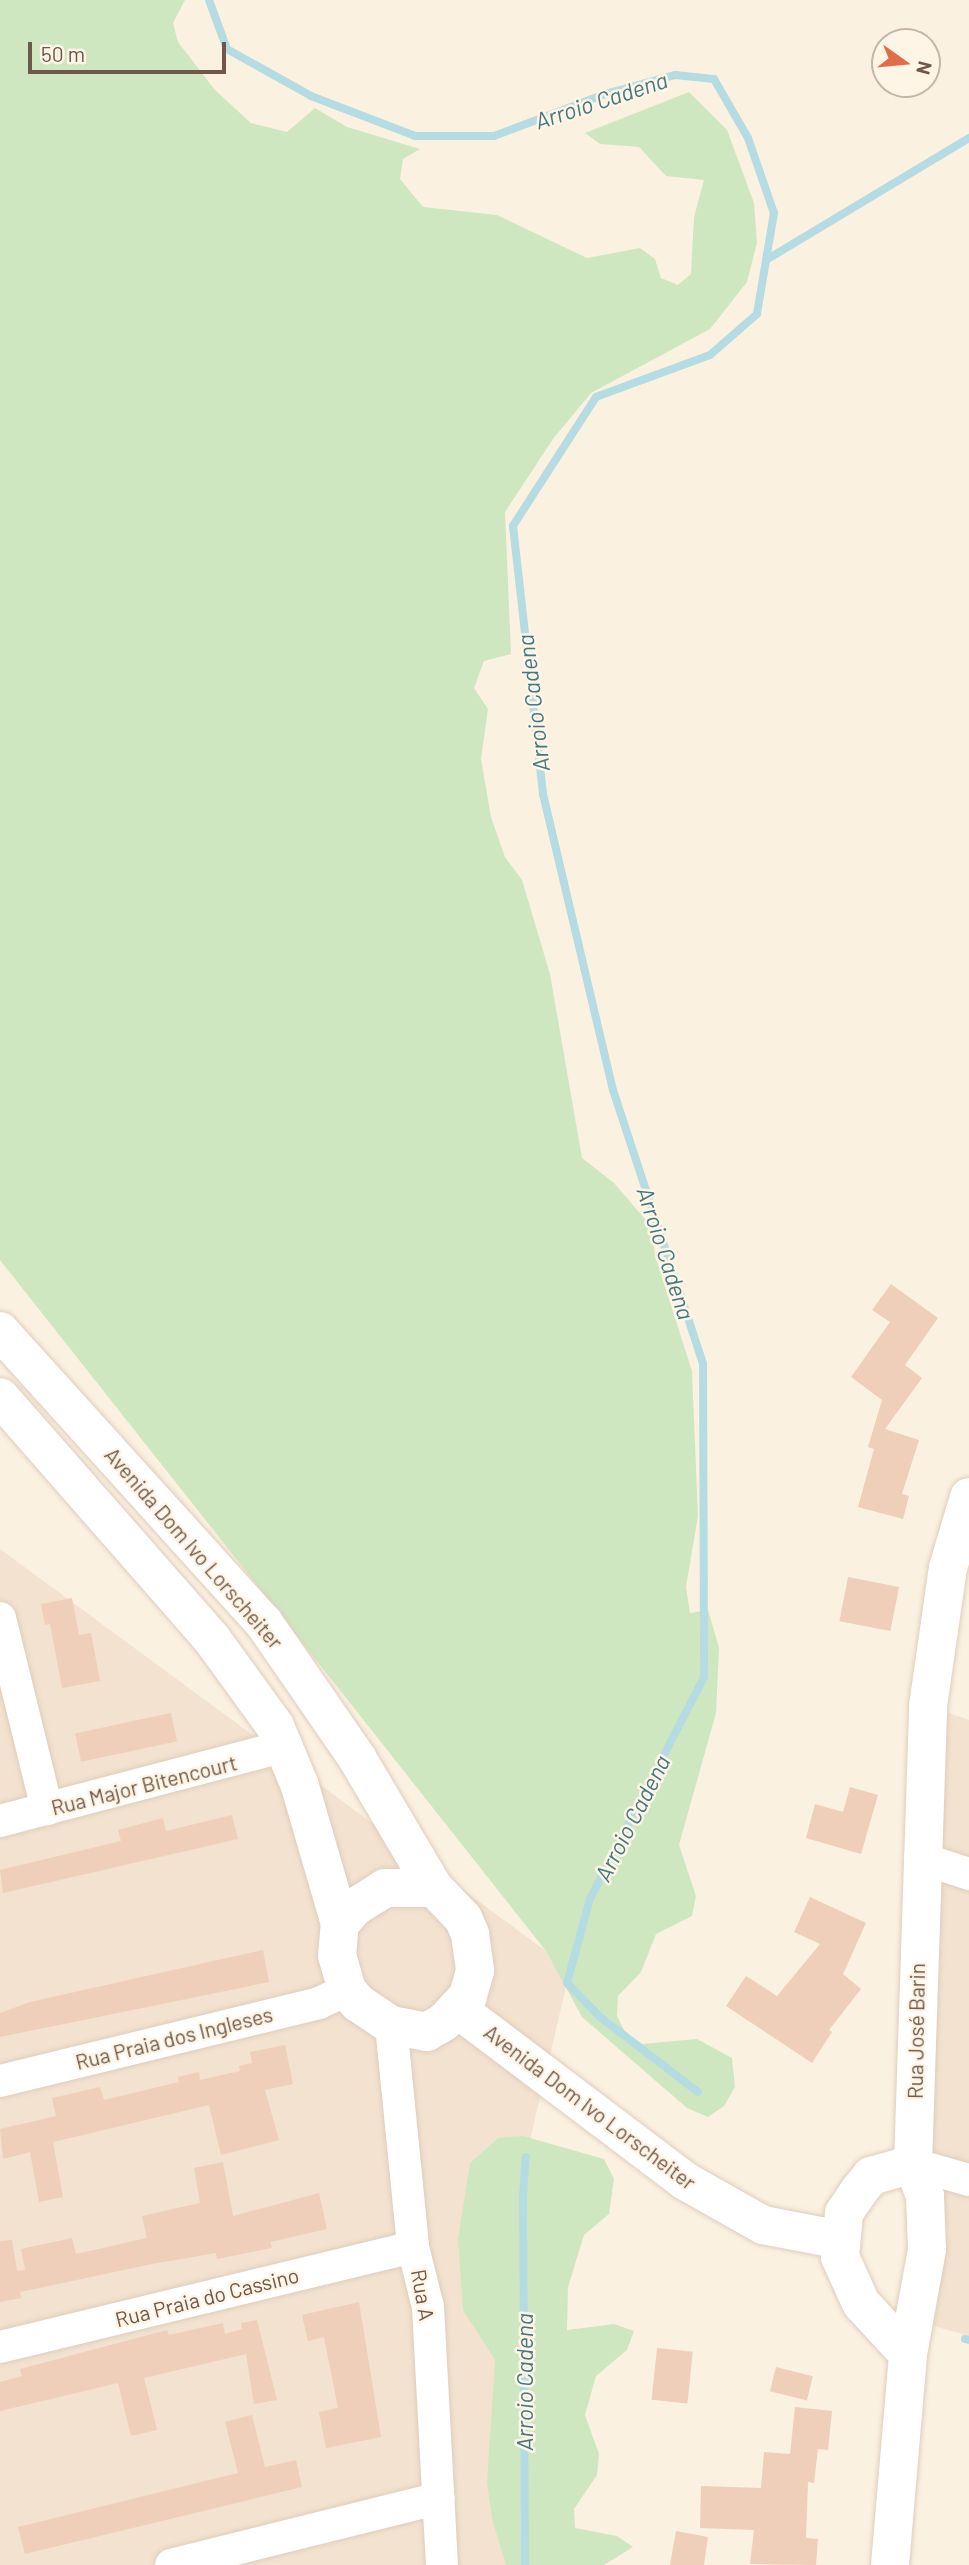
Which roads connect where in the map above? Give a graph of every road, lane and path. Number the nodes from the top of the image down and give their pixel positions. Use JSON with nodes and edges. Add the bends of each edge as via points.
{"nodes":[{"id":1,"x":0,"y":1331,"type":"edge"},
{"id":2,"x":0,"y":1397,"type":"edge"},
{"id":3,"x":969,"y":1497,"type":"edge"},
{"id":4,"x":0,"y":1618,"type":"edge"},
{"id":5,"x":286,"y":1746,"type":"junction"},
{"id":6,"x":47,"y":1809,"type":"junction"},
{"id":7,"x":0,"y":1821,"type":"edge"},
{"id":8,"x":920,"y":1858,"type":"junction"},
{"id":9,"x":969,"y":1874,"type":"edge"},
{"id":10,"x":434,"y":1888,"type":"junction"},
{"id":11,"x":340,"y":1924,"type":"junction"},
{"id":12,"x":347,"y":1990,"type":"junction"},
{"id":13,"x":459,"y":2010,"type":"junction"},
{"id":14,"x":391,"y":2025,"type":"junction"},
{"id":15,"x":0,"y":2081,"type":"edge"},
{"id":16,"x":913,"y":2164,"type":"junction"},
{"id":17,"x":969,"y":2180,"type":"edge"},
{"id":18,"x":841,"y":2240,"type":"junction"},
{"id":19,"x":413,"y":2247,"type":"junction"},
{"id":20,"x":0,"y":2347,"type":"edge"},
{"id":21,"x":908,"y":2354,"type":"junction"},
{"id":22,"x":439,"y":2498,"type":"junction"},
{"id":23,"x":171,"y":2565,"type":"edge"},
{"id":24,"x":442,"y":2565,"type":"edge"},
{"id":25,"x":890,"y":2565,"type":"edge"}],
"edges":[{"from":1,"to":10,"type":"main road","name":"Avenida Dom Ivo Lorscheiter","via":[[264,1623],[343,1736]]},
{"from":2,"to":5,"type":"main road","via":[[211,1638]]},
{"from":3,"to":8,"type":"main road","name":"Rua José Barin","via":[[948,1568],[928,1706]]},
{"from":4,"to":6,"type":"street"},
{"from":5,"to":6,"type":"street","name":"Rua Major Bitencourt"},
{"from":5,"to":11,"type":"main road"},
{"from":6,"to":7,"type":"street","name":"Rua Major Bitencourt"},
{"from":8,"to":9,"type":"street"},
{"from":8,"to":16,"type":"main road","name":"Rua José Barin"},
{"from":10,"to":11,"type":"main road","via":[[385,1888],[362,1901]]},
{"from":10,"to":13,"type":"main road","name":"Avenida Dom Ivo Lorscheiter","via":[[463,1917],[470,1934],[475,1972]]},
{"from":11,"to":12,"type":"main road","via":[[337,1956]]},
{"from":12,"to":14,"type":"main road"},
{"from":12,"to":15,"type":"street","name":"Rua Praia dos Ingleses","via":[[319,2003]]},
{"from":13,"to":14,"type":"main road","via":[[427,2032]]},
{"from":13,"to":18,"type":"main road","name":"Avenida Dom Ivo Lorscheiter","via":[[685,2181],[763,2225]]},
{"from":14,"to":19,"type":"street","name":"Rua A"},
{"from":16,"to":17,"type":"street"},
{"from":16,"to":18,"type":"main road","via":[[871,2176],[845,2213]]},
{"from":16,"to":21,"type":"main road","name":"Rua José Barin","via":[[925,2196],[927,2249]]},
{"from":18,"to":21,"type":"main road","via":[[839,2257],[861,2303]]},
{"from":19,"to":20,"type":"street","name":"Rua Praia do Cassino"},
{"from":19,"to":22,"type":"street","name":"Rua A","via":[[428,2307]]},
{"from":21,"to":25,"type":"main road","name":"Rua José Barin"},
{"from":22,"to":23,"type":"street"},
{"from":22,"to":24,"type":"street","name":"Rua A"}]}
